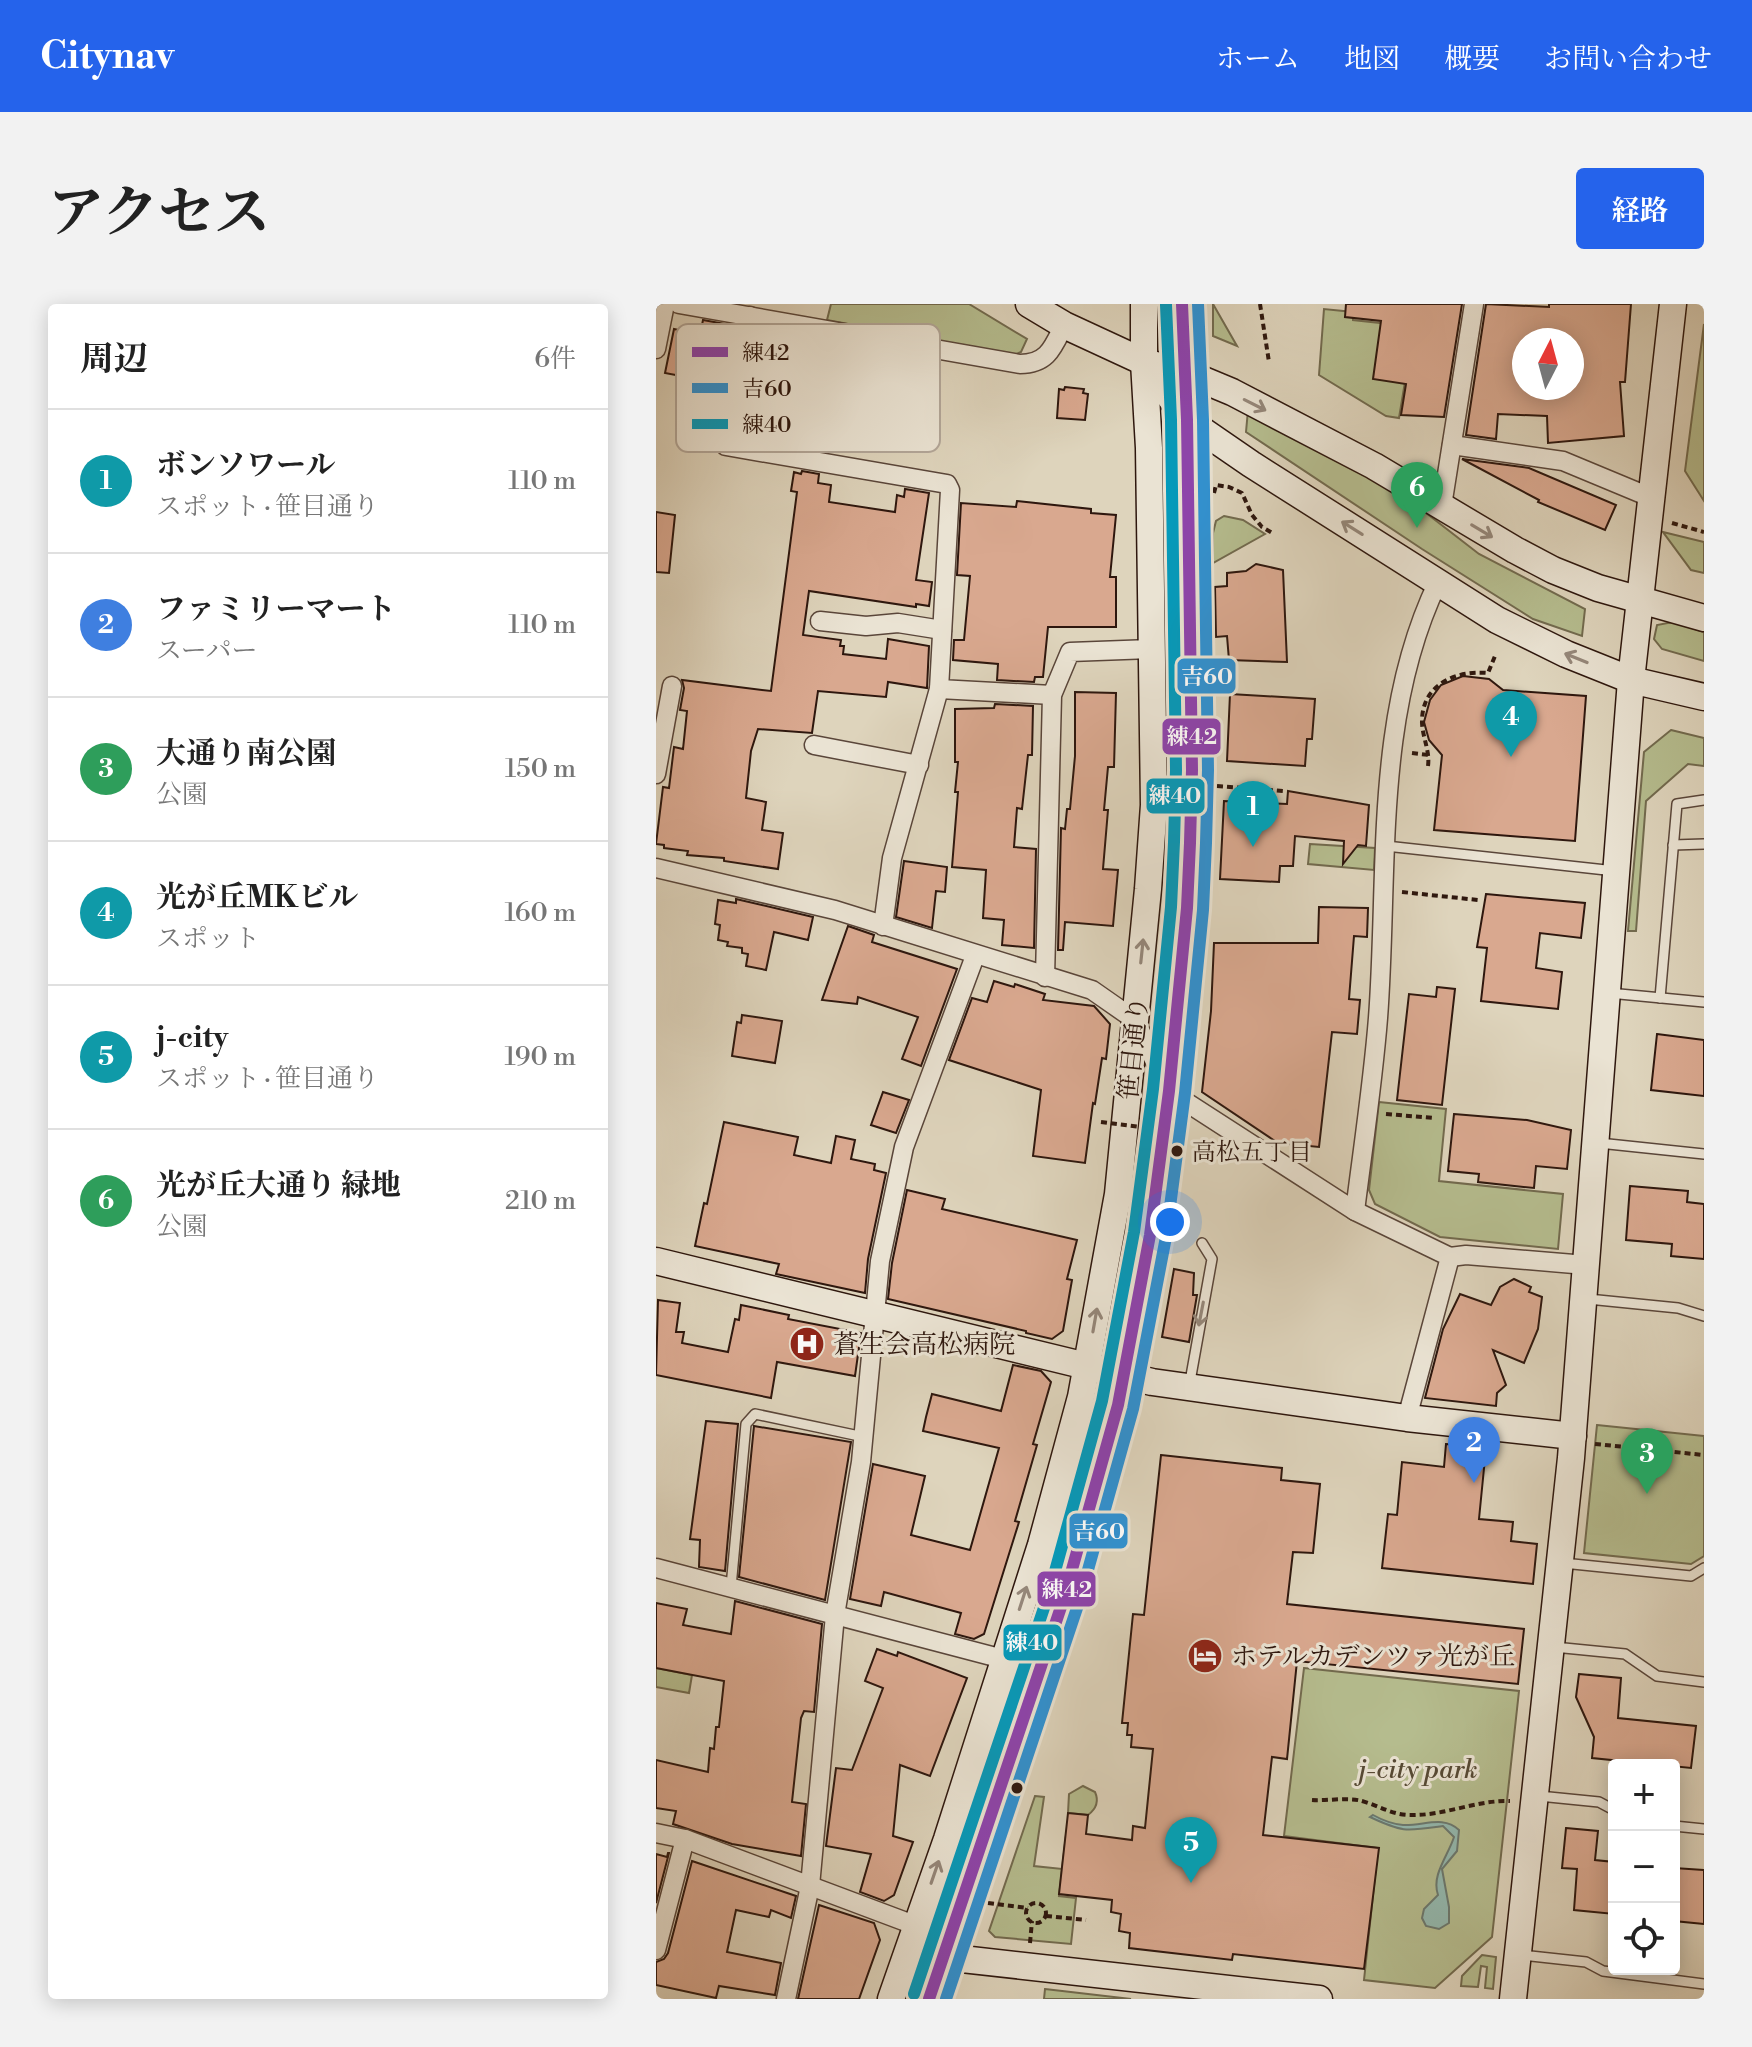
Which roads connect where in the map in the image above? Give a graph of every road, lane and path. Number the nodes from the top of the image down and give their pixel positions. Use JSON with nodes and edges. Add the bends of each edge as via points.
{"nodes":[{"id":1,"x":665,"y":304,"type":"edge"},
{"id":2,"x":679,"y":304,"type":"edge"},
{"id":3,"x":1029,"y":304,"type":"edge"},
{"id":4,"x":1144,"y":304,"type":"edge"},
{"id":5,"x":1182,"y":304,"type":"edge"},
{"id":6,"x":1260,"y":304,"type":"edge"},
{"id":7,"x":1474,"y":304,"type":"edge"},
{"id":8,"x":1673,"y":304,"type":"edge"},
{"id":9,"x":750,"y":316,"type":"junction"},
{"id":10,"x":748,"y":324,"type":"edge"},
{"id":11,"x":795,"y":324,"type":"edge"},
{"id":12,"x":1064,"y":325,"type":"junction"},
{"id":13,"x":656,"y":349,"type":"edge"},
{"id":14,"x":940,"y":350,"type":"edge"},
{"id":15,"x":1144,"y":362,"type":"junction"},
{"id":16,"x":1269,"y":362,"type":"dead end"},
{"id":17,"x":1184,"y":372,"type":"junction"},
{"id":18,"x":1187,"y":420,"type":"junction"},
{"id":19,"x":1452,"y":445,"type":"junction"},
{"id":20,"x":761,"y":452,"type":"edge"},
{"id":21,"x":1212,"y":502,"type":"dead end"},
{"id":22,"x":1442,"y":506,"type":"junction"},
{"id":23,"x":1658,"y":510,"type":"junction"},
{"id":24,"x":1704,"y":532,"type":"edge"},
{"id":25,"x":1274,"y":534,"type":"dead end"},
{"id":26,"x":1438,"y":582,"type":"junction"},
{"id":27,"x":1640,"y":599,"type":"junction"},
{"id":28,"x":1704,"y":618,"type":"edge"},
{"id":29,"x":820,"y":621,"type":"dead end"},
{"id":30,"x":942,"y":630,"type":"junction"},
{"id":31,"x":1151,"y":649,"type":"junction"},
{"id":32,"x":1495,"y":656,"type":"dead end"},
{"id":33,"x":1631,"y":680,"type":"junction"},
{"id":34,"x":672,"y":686,"type":"dead end"},
{"id":35,"x":939,"y":689,"type":"junction"},
{"id":36,"x":1052,"y":695,"type":"junction"},
{"id":37,"x":1704,"y":697,"type":"edge"},
{"id":38,"x":814,"y":745,"type":"dead end"},
{"id":39,"x":919,"y":765,"type":"junction"},
{"id":40,"x":1428,"y":766,"type":"dead end"},
{"id":41,"x":656,"y":774,"type":"edge"},
{"id":42,"x":1211,"y":786,"type":"dead end"},
{"id":43,"x":1283,"y":791,"type":"dead end"},
{"id":44,"x":1704,"y":800,"type":"edge"},
{"id":45,"x":1704,"y":844,"type":"edge"},
{"id":46,"x":1673,"y":845,"type":"junction"},
{"id":47,"x":1386,"y":846,"type":"junction"},
{"id":48,"x":656,"y":868,"type":"edge"},
{"id":49,"x":1615,"y":871,"type":"junction"},
{"id":50,"x":1384,"y":890,"type":"junction"},
{"id":51,"x":1478,"y":900,"type":"dead end"},
{"id":52,"x":883,"y":926,"type":"junction"},
{"id":53,"x":975,"y":956,"type":"junction"},
{"id":54,"x":1045,"y":977,"type":"junction"},
{"id":55,"x":1606,"y":993,"type":"junction"},
{"id":56,"x":1660,"y":998,"type":"junction"},
{"id":57,"x":1704,"y":1002,"type":"edge"},
{"id":58,"x":1135,"y":1020,"type":"junction"},
{"id":59,"x":1169,"y":1091,"type":"junction"},
{"id":60,"x":1368,"y":1112,"type":"junction"},
{"id":61,"x":1434,"y":1118,"type":"dead end"},
{"id":62,"x":1101,"y":1122,"type":"dead end"},
{"id":63,"x":1189,"y":1133,"type":"dead end"},
{"id":64,"x":1595,"y":1143,"type":"junction"},
{"id":65,"x":1704,"y":1154,"type":"edge"},
{"id":66,"x":1355,"y":1211,"type":"junction"},
{"id":67,"x":1202,"y":1243,"type":"dead end"},
{"id":68,"x":1450,"y":1257,"type":"junction"},
{"id":69,"x":656,"y":1261,"type":"edge"},
{"id":70,"x":1586,"y":1265,"type":"junction"},
{"id":71,"x":1584,"y":1299,"type":"junction"},
{"id":72,"x":875,"y":1313,"type":"junction"},
{"id":73,"x":1704,"y":1316,"type":"edge"},
{"id":74,"x":1086,"y":1367,"type":"junction"},
{"id":75,"x":1123,"y":1376,"type":"junction"},
{"id":76,"x":1188,"y":1388,"type":"junction"},
{"id":77,"x":1407,"y":1418,"type":"junction"},
{"id":78,"x":864,"y":1437,"type":"junction"},
{"id":79,"x":1582,"y":1440,"type":"junction"},
{"id":80,"x":1704,"y":1455,"type":"edge"},
{"id":81,"x":1559,"y":1563,"type":"junction"},
{"id":82,"x":656,"y":1568,"type":"edge"},
{"id":83,"x":1704,"y":1568,"type":"edge"},
{"id":84,"x":731,"y":1587,"type":"junction"},
{"id":85,"x":835,"y":1615,"type":"junction"},
{"id":86,"x":1551,"y":1647,"type":"junction"},
{"id":87,"x":1003,"y":1659,"type":"junction"},
{"id":88,"x":1704,"y":1682,"type":"edge"},
{"id":89,"x":1525,"y":1799,"type":"junction"},
{"id":90,"x":1312,"y":1800,"type":"dead end"},
{"id":91,"x":1608,"y":1807,"type":"edge"},
{"id":92,"x":1680,"y":1827,"type":"edge"},
{"id":93,"x":1704,"y":1829,"type":"edge"},
{"id":94,"x":656,"y":1833,"type":"edge"},
{"id":95,"x":685,"y":1839,"type":"junction"},
{"id":96,"x":810,"y":1886,"type":"junction"},
{"id":97,"x":988,"y":1903,"type":"dead end"},
{"id":98,"x":1028,"y":1908,"type":"junction"},
{"id":99,"x":1046,"y":1916,"type":"junction"},
{"id":100,"x":1086,"y":1920,"type":"dead end"},
{"id":101,"x":1032,"y":1921,"type":"junction"},
{"id":102,"x":917,"y":1926,"type":"junction"},
{"id":103,"x":1029,"y":1949,"type":"dead end"},
{"id":104,"x":656,"y":1950,"type":"edge"},
{"id":105,"x":1518,"y":1955,"type":"junction"},
{"id":106,"x":944,"y":1957,"type":"junction"},
{"id":107,"x":1704,"y":1984,"type":"edge"},
{"id":108,"x":1243,"y":1995,"type":"edge"},
{"id":109,"x":786,"y":1999,"type":"edge"},
{"id":110,"x":891,"y":1999,"type":"edge"},
{"id":111,"x":929,"y":1999,"type":"edge"},
{"id":112,"x":1319,"y":1999,"type":"edge"},
{"id":113,"x":1513,"y":1999,"type":"edge"}],
"edges":[{"from":1,"to":13,"type":"street"},
{"from":2,"to":9,"type":"street"},
{"from":3,"to":12,"type":"main road"},
{"from":4,"to":15,"type":"main road","name":"笹目通り"},
{"from":5,"to":17,"type":"main road","name":"笹目通り"},
{"from":6,"to":16,"type":"path"},
{"from":7,"to":19,"type":"street"},
{"from":8,"to":23,"type":"main road"},
{"from":9,"to":10,"type":"street"},
{"from":9,"to":11,"type":"street"},
{"from":12,"to":14,"type":"street","via":[[1041,361],[1020,364]]},
{"from":12,"to":15,"type":"main road"},
{"from":15,"to":17,"type":"main road"},
{"from":15,"to":18,"type":"main road"},
{"from":15,"to":31,"type":"main road","name":"笹目通り"},
{"from":17,"to":18,"type":"main road","name":"笹目通り"},
{"from":17,"to":22,"type":"main road","one_way":true,"via":[[1232,392]]},
{"from":26,"to":18,"type":"main road","one_way":true},
{"from":18,"to":59,"type":"main road","name":"笹目通り","via":[[1192,770],[1187,908]]},
{"from":19,"to":22,"type":"street"},
{"from":19,"to":23,"type":"street","via":[[1563,461]]},
{"from":20,"to":30,"type":"street","via":[[947,484]]},
{"from":21,"to":25,"type":"path","via":[[1216,485],[1236,489],[1252,515]]},
{"from":22,"to":27,"type":"main road","one_way":true,"via":[[1553,570]]},
{"from":23,"to":24,"type":"path"},
{"from":23,"to":27,"type":"main road"},
{"from":33,"to":26,"type":"main road","one_way":true,"via":[[1497,620]]},
{"from":26,"to":47,"type":"street","via":[[1404,671]]},
{"from":27,"to":28,"type":"main road"},
{"from":27,"to":33,"type":"main road"},
{"from":29,"to":30,"type":"street"},
{"from":30,"to":35,"type":"street"},
{"from":31,"to":36,"type":"street","via":[[1070,652]]},
{"from":58,"to":31,"type":"main road","name":"笹目通り","one_way":true,"via":[[1154,805]]},
{"from":32,"to":40,"type":"path","via":[[1488,673],[1451,677],[1427,699],[1422,720]]},
{"from":33,"to":37,"type":"main road"},
{"from":33,"to":49,"type":"main road"},
{"from":34,"to":41,"type":"street"},
{"from":35,"to":36,"type":"street"},
{"from":35,"to":39,"type":"street"},
{"from":36,"to":54,"type":"street"},
{"from":38,"to":39,"type":"street"},
{"from":39,"to":52,"type":"street","via":[[892,858]]},
{"from":42,"to":43,"type":"path"},
{"from":44,"to":46,"type":"lane","via":[[1677,804]]},
{"from":45,"to":46,"type":"lane"},
{"from":46,"to":56,"type":"lane"},
{"from":47,"to":49,"type":"lane"},
{"from":47,"to":50,"type":"street"},
{"from":48,"to":52,"type":"street"},
{"from":49,"to":55,"type":"main road"},
{"from":50,"to":51,"type":"path"},
{"from":50,"to":60,"type":"street"},
{"from":52,"to":53,"type":"street"},
{"from":53,"to":54,"type":"street"},
{"from":53,"to":72,"type":"street","via":[[904,1147],[880,1261]]},
{"from":54,"to":58,"type":"street","via":[[1092,990]]},
{"from":55,"to":56,"type":"lane"},
{"from":55,"to":64,"type":"main road"},
{"from":56,"to":57,"type":"lane"},
{"from":58,"to":59,"type":"street"},
{"from":74,"to":58,"type":"main road","name":"笹目通り","one_way":true,"via":[[1118,1194]]},
{"from":59,"to":66,"type":"street"},
{"from":59,"to":75,"type":"main road","name":"笹目通り","via":[[1150,1235]]},
{"from":60,"to":61,"type":"path"},
{"from":60,"to":66,"type":"street"},
{"from":62,"to":63,"type":"path","bridge":true},
{"from":64,"to":65,"type":"lane"},
{"from":64,"to":70,"type":"main road"},
{"from":66,"to":68,"type":"street"},
{"from":67,"to":76,"type":"lane","one_way":true,"via":[[1212,1259]]},
{"from":68,"to":70,"type":"street"},
{"from":68,"to":77,"type":"street"},
{"from":69,"to":72,"type":"main road"},
{"from":70,"to":71,"type":"main road"},
{"from":71,"to":73,"type":"lane","via":[[1678,1308]]},
{"from":71,"to":79,"type":"main road"},
{"from":72,"to":74,"type":"main road"},
{"from":72,"to":78,"type":"street"},
{"from":74,"to":75,"type":"main road"},
{"from":87,"to":74,"type":"main road","name":"笹目通り","one_way":true,"via":[[1041,1545]]},
{"from":75,"to":76,"type":"main road"},
{"from":75,"to":106,"type":"main road","name":"笹目通り","via":[[1064,1598]]},
{"from":76,"to":77,"type":"main road"},
{"from":77,"to":79,"type":"main road"},
{"from":78,"to":84,"type":"lane","via":[[749,1417]]},
{"from":78,"to":85,"type":"street"},
{"from":79,"to":80,"type":"path"},
{"from":79,"to":81,"type":"main road"},
{"from":81,"to":83,"type":"lane","via":[[1691,1576]]},
{"from":81,"to":86,"type":"main road"},
{"from":82,"to":84,"type":"street"},
{"from":84,"to":85,"type":"street"},
{"from":85,"to":87,"type":"street"},
{"from":85,"to":96,"type":"street"},
{"from":86,"to":88,"type":"lane","via":[[1625,1654],[1657,1676]]},
{"from":86,"to":89,"type":"main road"},
{"from":102,"to":87,"type":"main road","name":"笹目通り","one_way":true},
{"from":89,"to":90,"type":"path","via":[[1428,1815],[1406,1815],[1360,1800]]},
{"from":89,"to":91,"type":"lane"},
{"from":89,"to":105,"type":"main road"},
{"from":92,"to":93,"type":"lane"},
{"from":94,"to":95,"type":"street"},
{"from":95,"to":96,"type":"street"},
{"from":95,"to":104,"type":"street"},
{"from":96,"to":102,"type":"street"},
{"from":96,"to":109,"type":"street"},
{"from":97,"to":98,"type":"path"},
{"from":98,"to":99,"type":"path","via":[[1041,1904]]},
{"from":98,"to":101,"type":"path"},
{"from":99,"to":100,"type":"path"},
{"from":99,"to":101,"type":"path"},
{"from":101,"to":103,"type":"path"},
{"from":102,"to":110,"type":"main road","name":"笹目通り"},
{"from":105,"to":107,"type":"lane"},
{"from":105,"to":113,"type":"main road"},
{"from":106,"to":108,"type":"main road"},
{"from":106,"to":111,"type":"main road","name":"笹目通り"},
{"from":108,"to":112,"type":"main road"}]}
